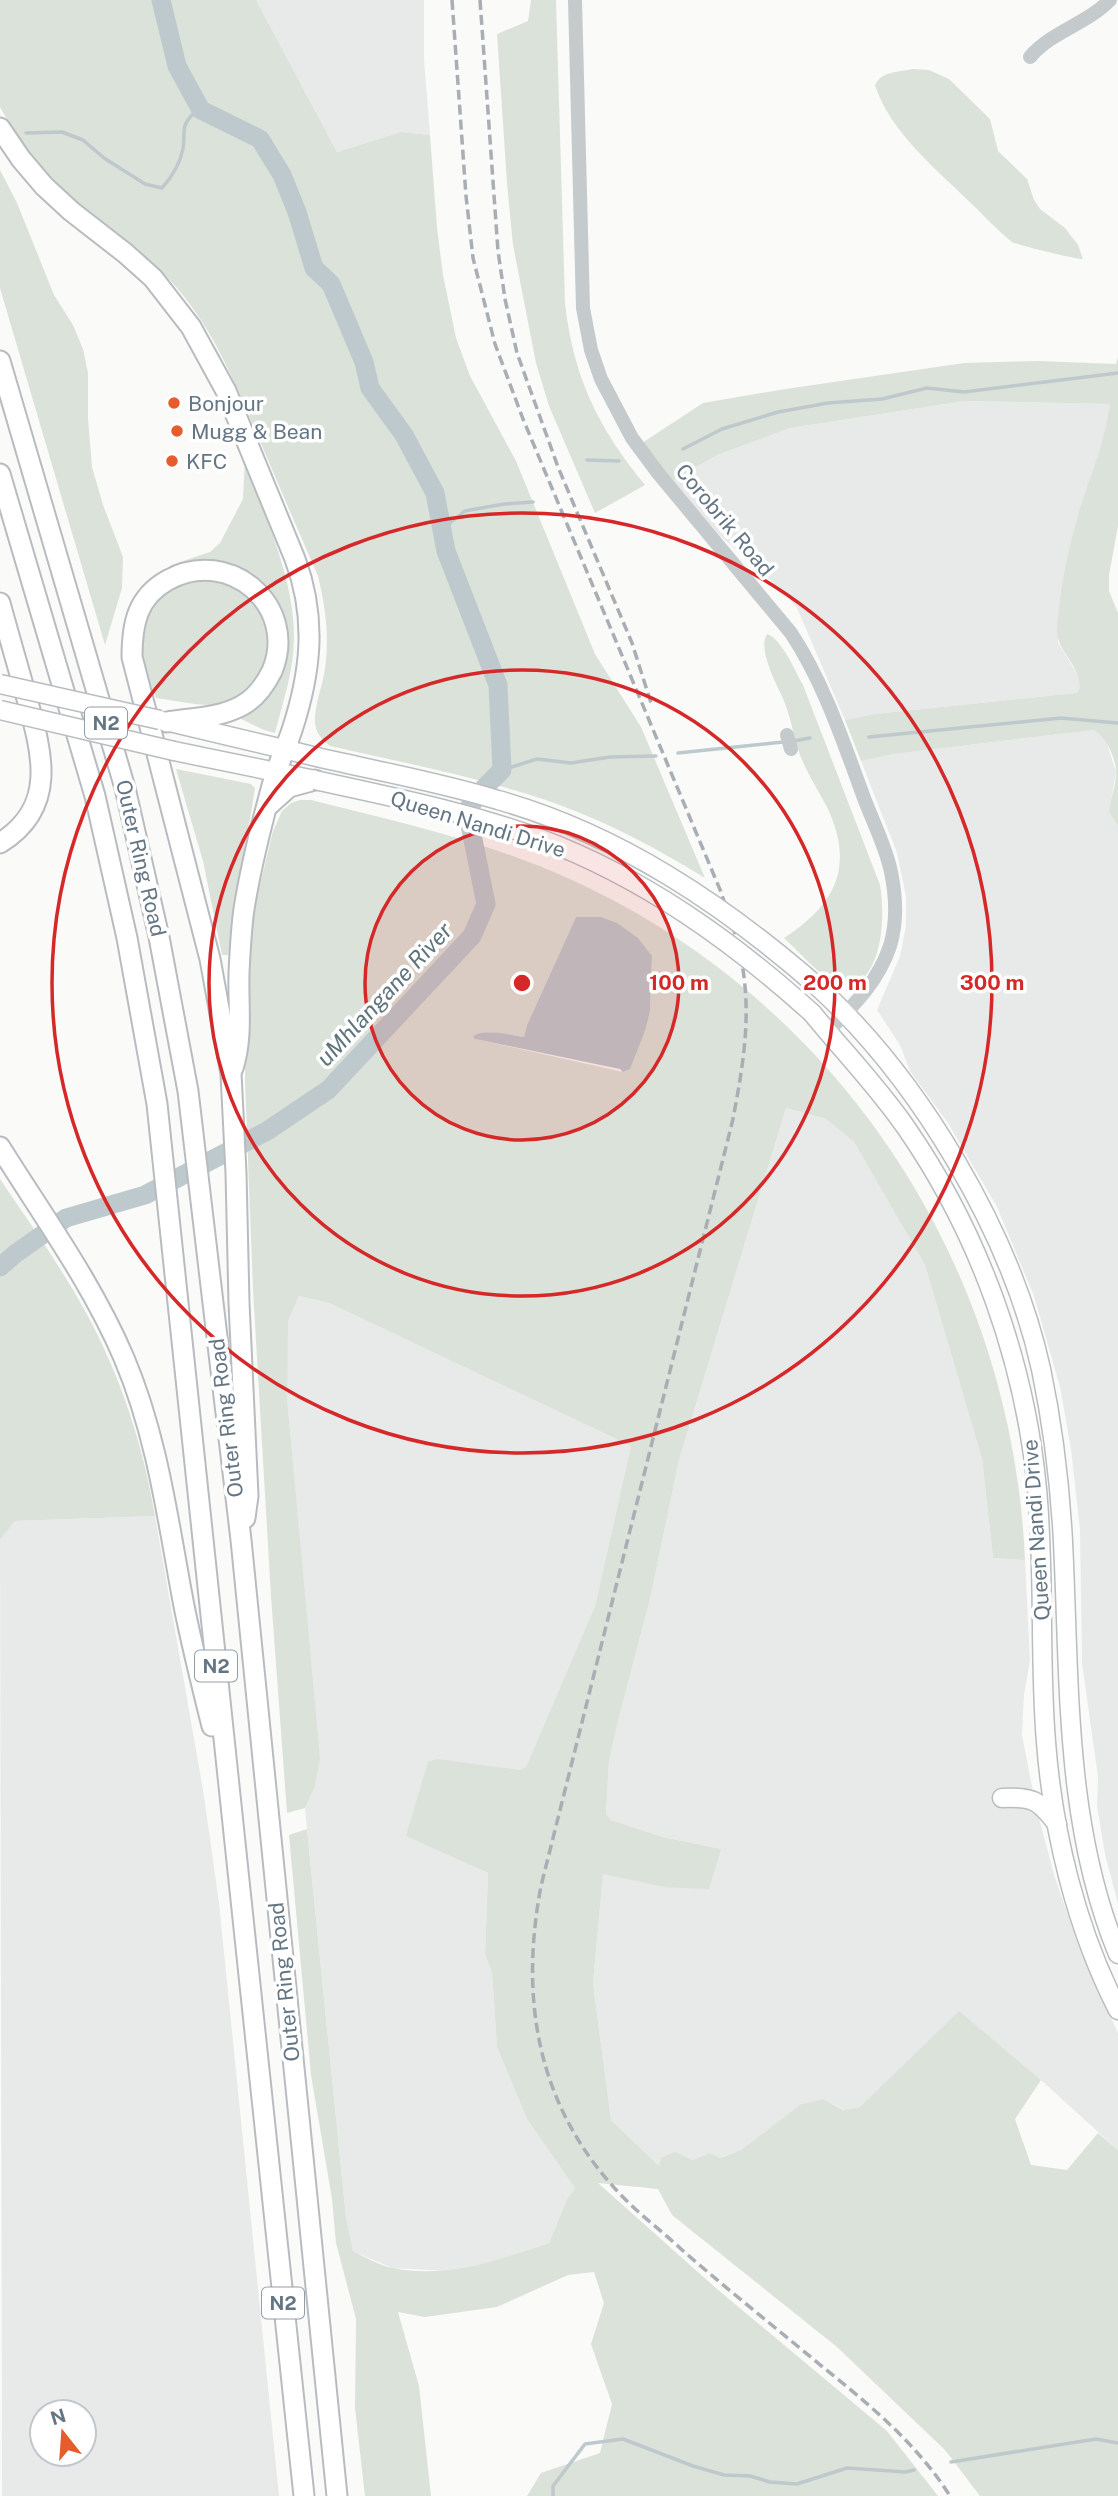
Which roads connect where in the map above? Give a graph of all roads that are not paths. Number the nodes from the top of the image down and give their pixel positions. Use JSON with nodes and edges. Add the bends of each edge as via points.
{"nodes":[{"id":1,"x":575,"y":0,"type":"edge"},
{"id":2,"x":1110,"y":0,"type":"edge"},
{"id":3,"x":1030,"y":57,"type":"dead end"},
{"id":4,"x":0,"y":128,"type":"edge"},
{"id":5,"x":0,"y":360,"type":"edge"},
{"id":6,"x":0,"y":474,"type":"edge"},
{"id":7,"x":0,"y":603,"type":"edge"},
{"id":8,"x":0,"y":684,"type":"edge"},
{"id":9,"x":0,"y":710,"type":"edge"},
{"id":10,"x":164,"y":721,"type":"junction"},
{"id":11,"x":285,"y":749,"type":"junction"},
{"id":12,"x":276,"y":773,"type":"junction"},
{"id":13,"x":315,"y":780,"type":"junction"},
{"id":14,"x":267,"y":808,"type":"junction"},
{"id":15,"x":0,"y":844,"type":"edge"},
{"id":16,"x":846,"y":1013,"type":"junction"},
{"id":17,"x":828,"y":1031,"type":"junction"},
{"id":18,"x":232,"y":1081,"type":"junction"},
{"id":19,"x":0,"y":1147,"type":"edge"},
{"id":20,"x":241,"y":1540,"type":"junction"},
{"id":21,"x":1002,"y":1798,"type":"dead end"},
{"id":22,"x":230,"y":1809,"type":"junction"},
{"id":23,"x":1057,"y":1824,"type":"junction"},
{"id":24,"x":1118,"y":1954,"type":"edge"},
{"id":25,"x":1118,"y":2010,"type":"edge"},
{"id":26,"x":304,"y":2496,"type":"edge"},
{"id":27,"x":337,"y":2496,"type":"edge"}],
"edges":[{"from":1,"to":16,"type":"street","name":"Corobrik Road","via":[[583,308],[601,379],[632,438],[785,624],[808,659],[889,864],[894,906],[890,945],[870,987]]},
{"from":2,"to":3,"type":"street","via":[[1041,44]]},
{"from":4,"to":11,"type":"highway","via":[[44,186],[153,278],[191,327],[226,391],[296,559],[309,610],[301,701]]},
{"from":5,"to":20,"type":"highway","name":"Outer Ring Road","number":"N2","via":[[131,813],[159,937],[188,1091]]},
{"from":6,"to":22,"type":"highway","name":"Outer Ring Road","number":"N2","via":[[94,796],[127,938],[157,1104]]},
{"from":7,"to":15,"type":"highway","via":[[39,744],[41,781],[28,820]]},
{"from":8,"to":10,"type":"main road","name":"Queen Nandi Drive","bridge":true},
{"from":9,"to":12,"type":"main road","name":"Queen Nandi Drive","bridge":true},
{"from":10,"to":11,"type":"main road","name":"Queen Nandi Drive"},
{"from":10,"to":18,"type":"highway","via":[[228,712],[244,705],[268,680],[279,649],[274,618],[263,598],[239,578],[196,570],[156,588],[136,614],[132,657],[210,959]]},
{"from":11,"to":12,"type":"highway"},
{"from":11,"to":16,"type":"main road","name":"Queen Nandi Drive","bridge":true,"via":[[501,800],[591,835],[693,889],[782,955]]},
{"from":12,"to":13,"type":"main road","name":"Queen Nandi Drive"},
{"from":12,"to":14,"type":"highway"},
{"from":13,"to":14,"type":"highway","via":[[289,787]]},
{"from":13,"to":17,"type":"main road","name":"Queen Nandi Drive","bridge":true,"via":[[419,803],[540,839],[599,864],[653,891],[720,936],[772,977]]},
{"from":14,"to":18,"type":"highway","via":[[245,906],[239,1036]]},
{"from":16,"to":17,"type":"street","name":"Corobrik Road"},
{"from":16,"to":24,"type":"main road","name":"Queen Nandi Drive","via":[[899,1077],[965,1178],[1012,1279],[1041,1368],[1060,1497],[1079,1798],[1096,1892]]},
{"from":17,"to":23,"type":"main road","name":"Queen Nandi Drive","via":[[892,1109],[963,1223],[1016,1366],[1037,1488],[1046,1742]]},
{"from":18,"to":20,"type":"highway","via":[[248,1496]]},
{"from":19,"to":22,"type":"highway","via":[[78,1270],[124,1358],[152,1437]]},
{"from":20,"to":27,"type":"highway","name":"Outer Ring Road","number":"N2"},
{"from":21,"to":23,"type":"main road","via":[[1037,1801]]},
{"from":22,"to":26,"type":"highway","name":"Outer Ring Road","number":"N2"},
{"from":23,"to":25,"type":"main road","name":"Queen Nandi Drive","via":[[1084,1931]]}]}
